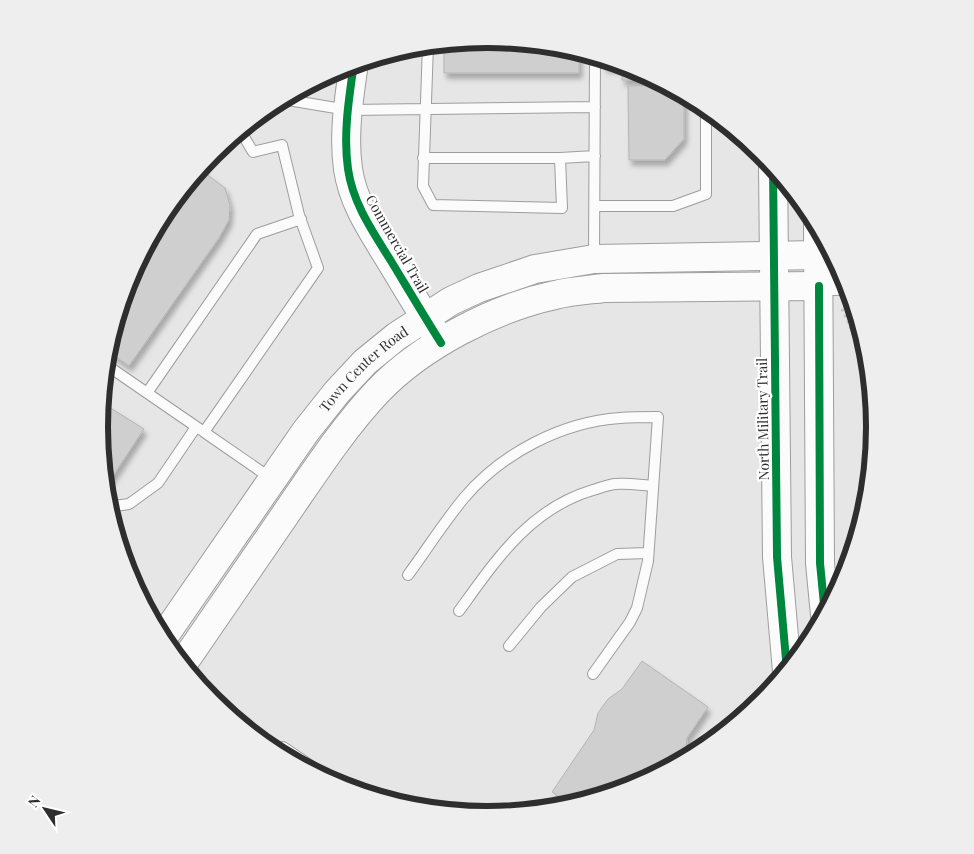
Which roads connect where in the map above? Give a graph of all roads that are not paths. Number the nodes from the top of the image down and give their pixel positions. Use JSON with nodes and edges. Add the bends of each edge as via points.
{"nodes":[{"id":1,"x":428,"y":53,"type":"edge"},
{"id":2,"x":595,"y":63,"type":"edge"},
{"id":3,"x":353,"y":72,"type":"edge"},
{"id":4,"x":293,"y":101,"type":"edge"},
{"id":5,"x":595,"y":107,"type":"junction"},
{"id":6,"x":425,"y":108,"type":"junction"},
{"id":7,"x":348,"y":110,"type":"junction"},
{"id":8,"x":706,"y":117,"type":"edge"},
{"id":9,"x":244,"y":136,"type":"edge"},
{"id":10,"x":595,"y":156,"type":"junction"},
{"id":11,"x":423,"y":158,"type":"junction"},
{"id":12,"x":560,"y":158,"type":"junction"},
{"id":13,"x":773,"y":178,"type":"edge"},
{"id":14,"x":595,"y":206,"type":"junction"},
{"id":15,"x":301,"y":219,"type":"junction"},
{"id":16,"x":825,"y":254,"type":"edge"},
{"id":17,"x":774,"y":256,"type":"junction"},
{"id":18,"x":826,"y":256,"type":"edge"},
{"id":19,"x":594,"y":259,"type":"junction"},
{"id":20,"x":839,"y":285,"type":"edge"},
{"id":21,"x":773,"y":286,"type":"junction"},
{"id":22,"x":819,"y":286,"type":"junction"},
{"id":23,"x":425,"y":317,"type":"junction"},
{"id":24,"x":441,"y":343,"type":"junction"},
{"id":25,"x":112,"y":369,"type":"edge"},
{"id":26,"x":147,"y":393,"type":"junction"},
{"id":27,"x":200,"y":429,"type":"junction"},
{"id":28,"x":273,"y":479,"type":"junction"},
{"id":29,"x":653,"y":486,"type":"junction"},
{"id":30,"x":116,"y":506,"type":"edge"},
{"id":31,"x":648,"y":553,"type":"junction"},
{"id":32,"x":408,"y":575,"type":"dead end"},
{"id":33,"x":824,"y":602,"type":"edge"},
{"id":34,"x":459,"y":611,"type":"dead end"},
{"id":35,"x":167,"y":632,"type":"edge"},
{"id":36,"x":509,"y":646,"type":"dead end"},
{"id":37,"x":186,"y":659,"type":"edge"},
{"id":38,"x":786,"y":660,"type":"edge"},
{"id":39,"x":593,"y":674,"type":"dead end"},
{"id":40,"x":283,"y":747,"type":"dead end"},
{"id":41,"x":289,"y":751,"type":"edge"}],
"edges":[{"from":1,"to":6,"type":"lane"},
{"from":2,"to":5,"type":"lane"},
{"from":3,"to":7,"type":"main road","name":"Commercial Trail"},
{"from":4,"to":7,"type":"lane"},
{"from":5,"to":6,"type":"lane"},
{"from":5,"to":10,"type":"lane"},
{"from":6,"to":7,"type":"lane"},
{"from":6,"to":11,"type":"lane"},
{"from":7,"to":23,"type":"main road","name":"Commercial Trail","via":[[346,153],[356,201]]},
{"from":8,"to":14,"type":"lane","via":[[706,194],[673,206]]},
{"from":9,"to":15,"type":"lane","via":[[253,152],[282,144]]},
{"from":10,"to":12,"type":"lane"},
{"from":10,"to":14,"type":"lane"},
{"from":11,"to":12,"type":"lane"},
{"from":11,"to":12,"type":"lane","via":[[423,186],[433,205],[562,208]]},
{"from":13,"to":17,"type":"main road","name":"North Military Trail"},
{"from":14,"to":19,"type":"lane"},
{"from":15,"to":26,"type":"lane","via":[[257,234]]},
{"from":15,"to":27,"type":"lane","via":[[318,268]]},
{"from":16,"to":17,"type":"main road","name":"Town Center Road"},
{"from":17,"to":19,"type":"main road","name":"Town Center Road"},
{"from":17,"to":21,"type":"main road","name":"North Military Trail"},
{"from":18,"to":22,"type":"main road"},
{"from":19,"to":23,"type":"main road","name":"Town Center Road","via":[[535,269],[507,278],[451,301]]},
{"from":20,"to":22,"type":"street"},
{"from":21,"to":22,"type":"main road","name":"Town Center Road"},
{"from":21,"to":24,"type":"main road","name":"Town Center Road","via":[[604,288],[555,295],[506,310]]},
{"from":21,"to":38,"type":"main road","name":"North Military Trail","via":[[778,557]]},
{"from":22,"to":33,"type":"main road","via":[[820,563]]},
{"from":23,"to":24,"type":"main road","name":"Commercial Trail"},
{"from":23,"to":28,"type":"main road","name":"Town Center Road","via":[[390,340],[351,376],[321,410]]},
{"from":24,"to":37,"type":"main road","name":"Town Center Road","via":[[392,378],[355,418]]},
{"from":25,"to":26,"type":"lane"},
{"from":26,"to":27,"type":"lane"},
{"from":27,"to":28,"type":"lane"},
{"from":27,"to":30,"type":"lane","via":[[158,483],[129,504]]},
{"from":28,"to":35,"type":"main road","name":"Town Center Road"},
{"from":29,"to":31,"type":"lane"},
{"from":29,"to":32,"type":"lane","via":[[658,417],[588,423],[556,434],[521,449],[483,478],[464,498]]},
{"from":29,"to":34,"type":"lane","via":[[613,484],[554,507],[523,531],[500,555]]},
{"from":31,"to":36,"type":"lane","via":[[616,554],[572,577],[541,607]]},
{"from":31,"to":39,"type":"lane","via":[[634,615]]},
{"from":40,"to":41,"type":"lane"}]}
